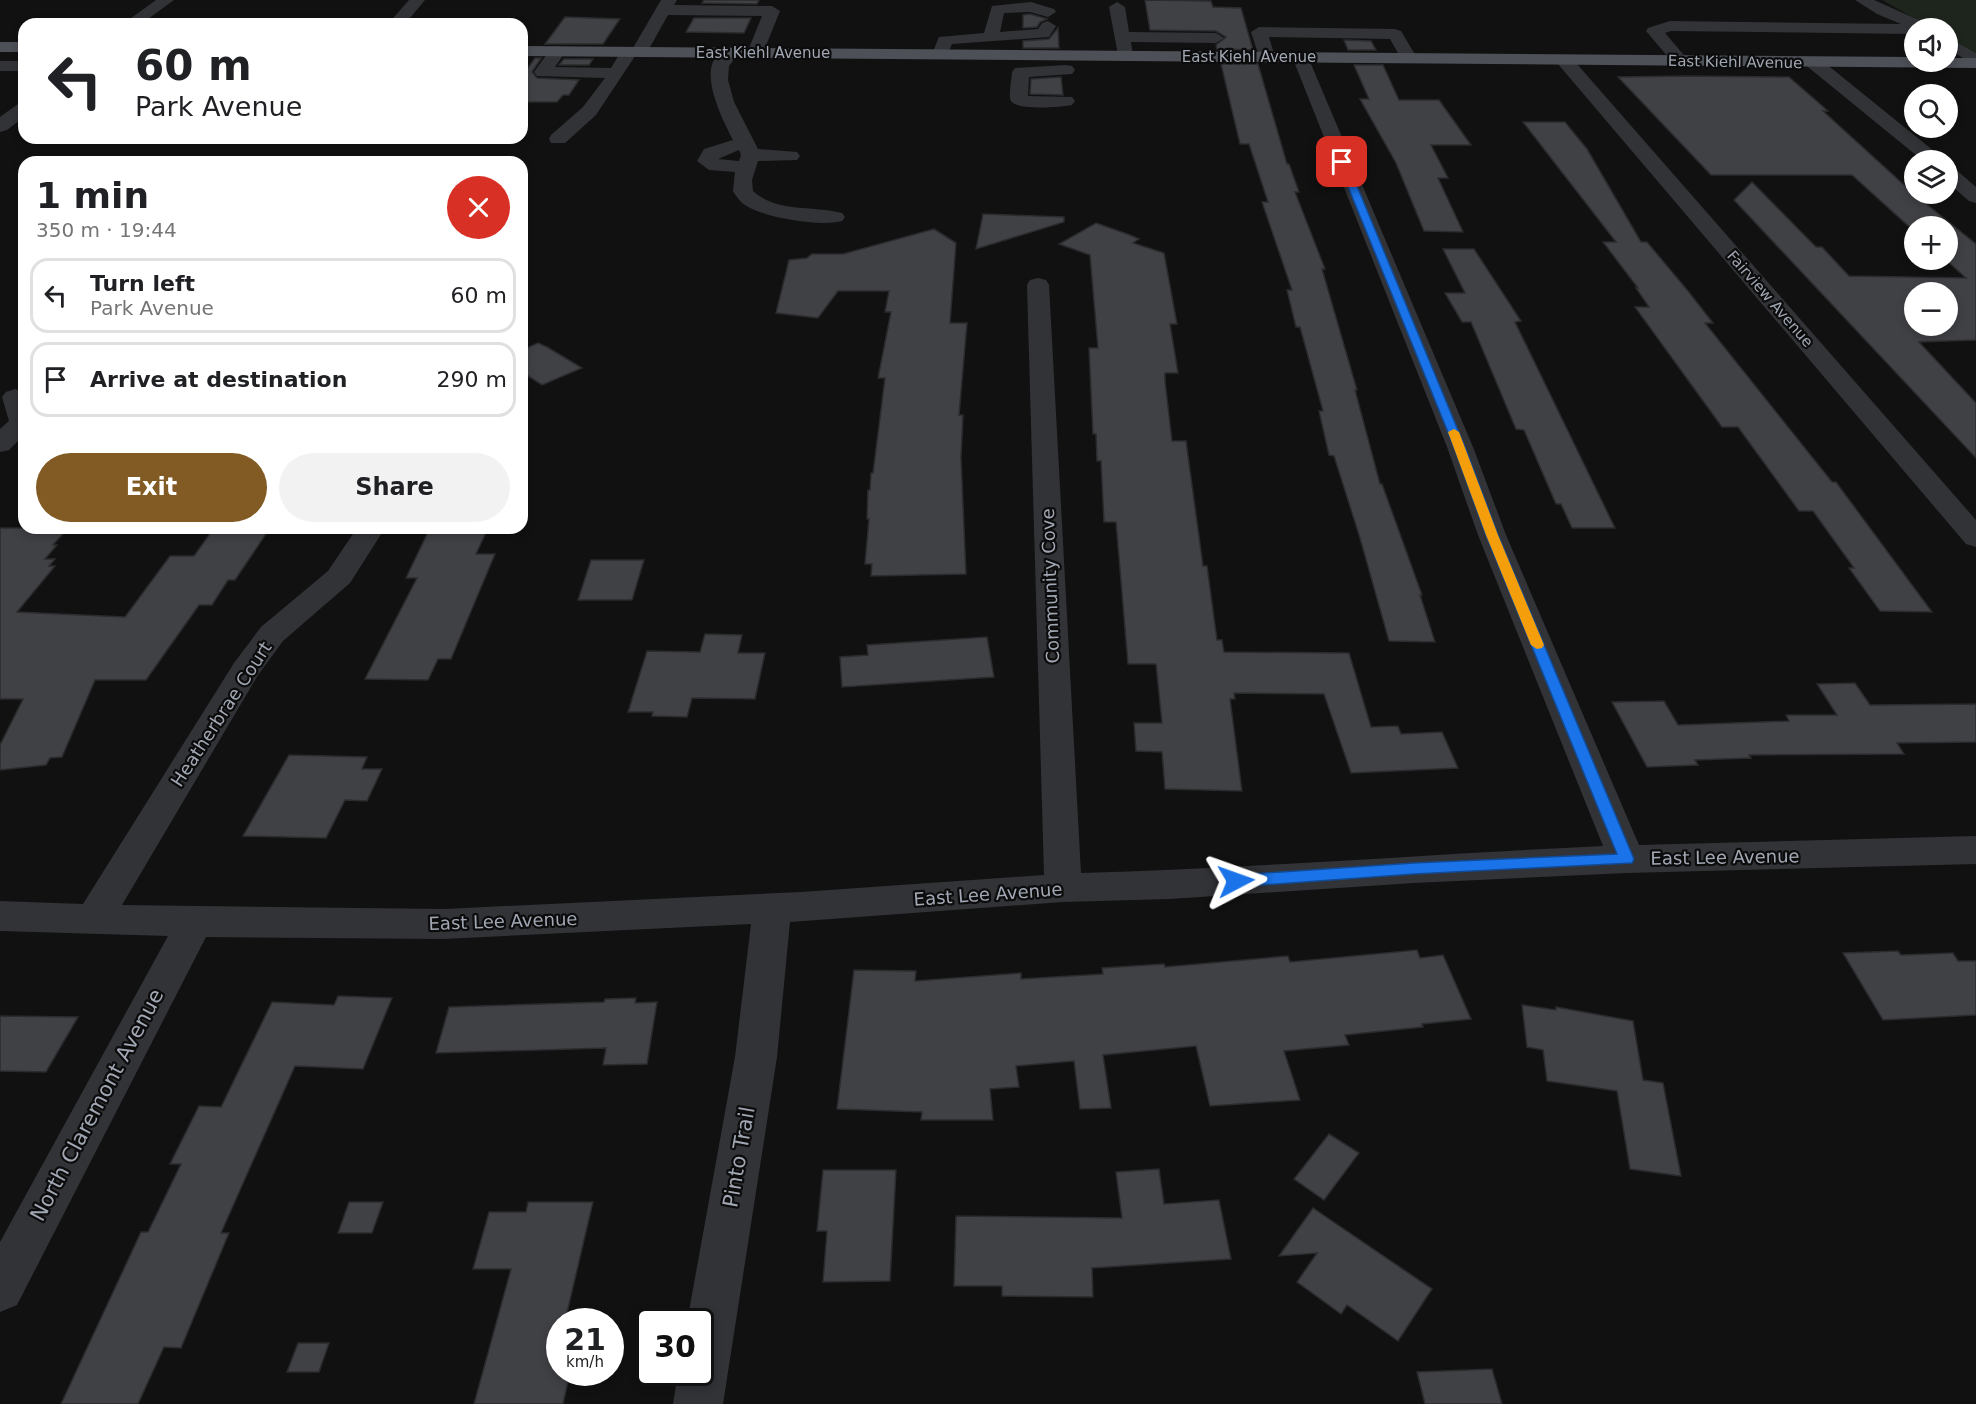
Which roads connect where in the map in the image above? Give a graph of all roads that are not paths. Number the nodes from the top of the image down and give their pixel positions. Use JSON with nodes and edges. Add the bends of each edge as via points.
{"nodes":[{"id":1,"x":166,"y":0,"type":"edge"},
{"id":2,"x":417,"y":0,"type":"edge"},
{"id":3,"x":1863,"y":0,"type":"edge"},
{"id":4,"x":666,"y":5,"type":"edge"},
{"id":5,"x":1117,"y":7,"type":"dead end"},
{"id":6,"x":1882,"y":11,"type":"junction"},
{"id":7,"x":1385,"y":17,"type":"dead end"},
{"id":8,"x":140,"y":18,"type":"edge"},
{"id":9,"x":401,"y":18,"type":"edge"},
{"id":10,"x":1905,"y":18,"type":"edge"},
{"id":11,"x":1830,"y":28,"type":"junction"},
{"id":12,"x":1896,"y":29,"type":"junction"},
{"id":13,"x":1904,"y":29,"type":"edge"},
{"id":14,"x":1395,"y":34,"type":"junction"},
{"id":15,"x":1904,"y":35,"type":"edge"},
{"id":16,"x":991,"y":37,"type":"junction"},
{"id":17,"x":1122,"y":37,"type":"junction"},
{"id":18,"x":1216,"y":38,"type":"dead end"},
{"id":19,"x":1664,"y":42,"type":"junction"},
{"id":20,"x":1700,"y":43,"type":"dead end"},
{"id":21,"x":1841,"y":44,"type":"dead end"},
{"id":22,"x":0,"y":47,"type":"edge"},
{"id":23,"x":18,"y":47,"type":"edge"},
{"id":24,"x":1958,"y":50,"type":"edge"},
{"id":25,"x":528,"y":51,"type":"edge"},
{"id":26,"x":558,"y":51,"type":"junction"},
{"id":27,"x":634,"y":52,"type":"junction"},
{"id":28,"x":731,"y":53,"type":"junction"},
{"id":29,"x":755,"y":53,"type":"junction"},
{"id":30,"x":940,"y":54,"type":"junction"},
{"id":31,"x":1125,"y":56,"type":"junction"},
{"id":32,"x":1267,"y":57,"type":"junction"},
{"id":33,"x":1303,"y":57,"type":"junction"},
{"id":34,"x":1409,"y":58,"type":"junction"},
{"id":35,"x":1564,"y":60,"type":"junction"},
{"id":36,"x":1681,"y":61,"type":"junction"},
{"id":37,"x":1904,"y":62,"type":"edge"},
{"id":38,"x":1958,"y":62,"type":"edge"},
{"id":39,"x":1976,"y":62,"type":"edge"},
{"id":40,"x":1040,"y":63,"type":"junction"},
{"id":41,"x":1814,"y":63,"type":"junction"},
{"id":42,"x":0,"y":66,"type":"edge"},
{"id":43,"x":18,"y":66,"type":"edge"},
{"id":44,"x":1066,"y":70,"type":"dead end"},
{"id":45,"x":617,"y":73,"type":"junction"},
{"id":46,"x":1065,"y":101,"type":"dead end"},
{"id":47,"x":18,"y":112,"type":"edge"},
{"id":48,"x":0,"y":126,"type":"edge"},
{"id":49,"x":558,"y":139,"type":"dead end"},
{"id":50,"x":1921,"y":150,"type":"edge"},
{"id":51,"x":747,"y":155,"type":"junction"},
{"id":52,"x":790,"y":156,"type":"dead end"},
{"id":53,"x":1958,"y":181,"type":"edge"},
{"id":54,"x":1976,"y":196,"type":"edge"},
{"id":55,"x":835,"y":217,"type":"dead end"},
{"id":56,"x":1038,"y":285,"type":"dead end"},
{"id":57,"x":15,"y":397,"type":"dead end"},
{"id":58,"x":18,"y":408,"type":"edge"},
{"id":59,"x":18,"y":426,"type":"edge"},
{"id":60,"x":0,"y":444,"type":"edge"},
{"id":61,"x":367,"y":534,"type":"edge"},
{"id":62,"x":1976,"y":538,"type":"edge"},
{"id":63,"x":1976,"y":850,"type":"edge"},
{"id":64,"x":1626,"y":859,"type":"junction"},
{"id":65,"x":1063,"y":888,"type":"junction"},
{"id":66,"x":772,"y":909,"type":"junction"},
{"id":67,"x":0,"y":916,"type":"edge"},
{"id":68,"x":94,"y":918,"type":"junction"},
{"id":69,"x":195,"y":922,"type":"junction"},
{"id":70,"x":0,"y":1289,"type":"edge"},
{"id":71,"x":698,"y":1404,"type":"edge"}],
"edges":[{"from":1,"to":8,"type":"street"},
{"from":2,"to":9,"type":"street"},
{"from":3,"to":6,"type":"street"},
{"from":4,"to":27,"type":"street"},
{"from":4,"to":29,"type":"street","via":[[772,11]]},
{"from":5,"to":17,"type":"street"},
{"from":6,"to":10,"type":"street"},
{"from":6,"to":12,"type":"street","via":[[1880,16]]},
{"from":7,"to":14,"type":"street"},
{"from":11,"to":12,"type":"street"},
{"from":11,"to":19,"type":"street","via":[[1670,26],[1654,31]]},
{"from":11,"to":21,"type":"street","via":[[1846,43]]},
{"from":12,"to":13,"type":"street"},
{"from":12,"to":15,"type":"street"},
{"from":14,"to":32,"type":"street","via":[[1259,32]]},
{"from":14,"to":34,"type":"street"},
{"from":16,"to":16,"type":"street","via":[[1043,34],[1048,19],[1031,8],[997,9]]},
{"from":16,"to":30,"type":"street","via":[[945,40]]},
{"from":17,"to":18,"type":"street"},
{"from":17,"to":31,"type":"street"},
{"from":19,"to":20,"type":"street"},
{"from":19,"to":36,"type":"street"},
{"from":22,"to":23,"type":"main road"},
{"from":24,"to":39,"type":"street"},
{"from":25,"to":26,"type":"main road","name":"East Kiehl Avenue"},
{"from":26,"to":27,"type":"main road","name":"East Kiehl Avenue"},
{"from":26,"to":45,"type":"street","via":[[543,72]]},
{"from":27,"to":28,"type":"main road","name":"East Kiehl Avenue"},
{"from":27,"to":45,"type":"street"},
{"from":28,"to":29,"type":"main road","name":"East Kiehl Avenue"},
{"from":28,"to":51,"type":"street","via":[[723,60],[718,81]]},
{"from":29,"to":30,"type":"main road","name":"East Kiehl Avenue"},
{"from":30,"to":40,"type":"main road","name":"East Kiehl Avenue"},
{"from":31,"to":32,"type":"main road","name":"East Kiehl Avenue"},
{"from":31,"to":40,"type":"main road","name":"East Kiehl Avenue"},
{"from":32,"to":33,"type":"main road","name":"East Kiehl Avenue"},
{"from":33,"to":34,"type":"main road","name":"East Kiehl Avenue"},
{"from":33,"to":64,"type":"street","via":[[1492,535]]},
{"from":34,"to":35,"type":"main road","name":"East Kiehl Avenue"},
{"from":35,"to":36,"type":"main road","name":"East Kiehl Avenue"},
{"from":35,"to":62,"type":"street","name":"Fairview Avenue"},
{"from":36,"to":41,"type":"main road","name":"East Kiehl Avenue"},
{"from":37,"to":41,"type":"main road","name":"East Kiehl Avenue"},
{"from":38,"to":39,"type":"main road","name":"East Kiehl Avenue"},
{"from":40,"to":44,"type":"street"},
{"from":40,"to":46,"type":"street","via":[[1021,72],[1019,99]]},
{"from":41,"to":50,"type":"street"},
{"from":42,"to":43,"type":"street"},
{"from":45,"to":49,"type":"street","via":[[575,128]]},
{"from":47,"to":48,"type":"street"},
{"from":51,"to":52,"type":"street"},
{"from":51,"to":55,"type":"street","via":[[742,184],[745,194],[754,201],[768,208]]},
{"from":53,"to":54,"type":"street"},
{"from":56,"to":65,"type":"street","name":"Community Cove"},
{"from":57,"to":58,"type":"street"},
{"from":59,"to":60,"type":"street"},
{"from":61,"to":68,"type":"street","name":"Heatherbrae Court","via":[[339,577],[273,634],[245,670]]},
{"from":63,"to":64,"type":"street","name":"East Lee Avenue"},
{"from":64,"to":65,"type":"street","name":"East Lee Avenue"},
{"from":65,"to":66,"type":"street","name":"East Lee Avenue"},
{"from":66,"to":69,"type":"street","name":"East Lee Avenue","via":[[444,924]]},
{"from":66,"to":71,"type":"street","name":"Pinto Trail","via":[[756,1057]]},
{"from":67,"to":68,"type":"street","name":"East Lee Avenue"},
{"from":68,"to":69,"type":"street","name":"East Lee Avenue"},
{"from":69,"to":70,"type":"street","name":"North Claremont Avenue"}]}
